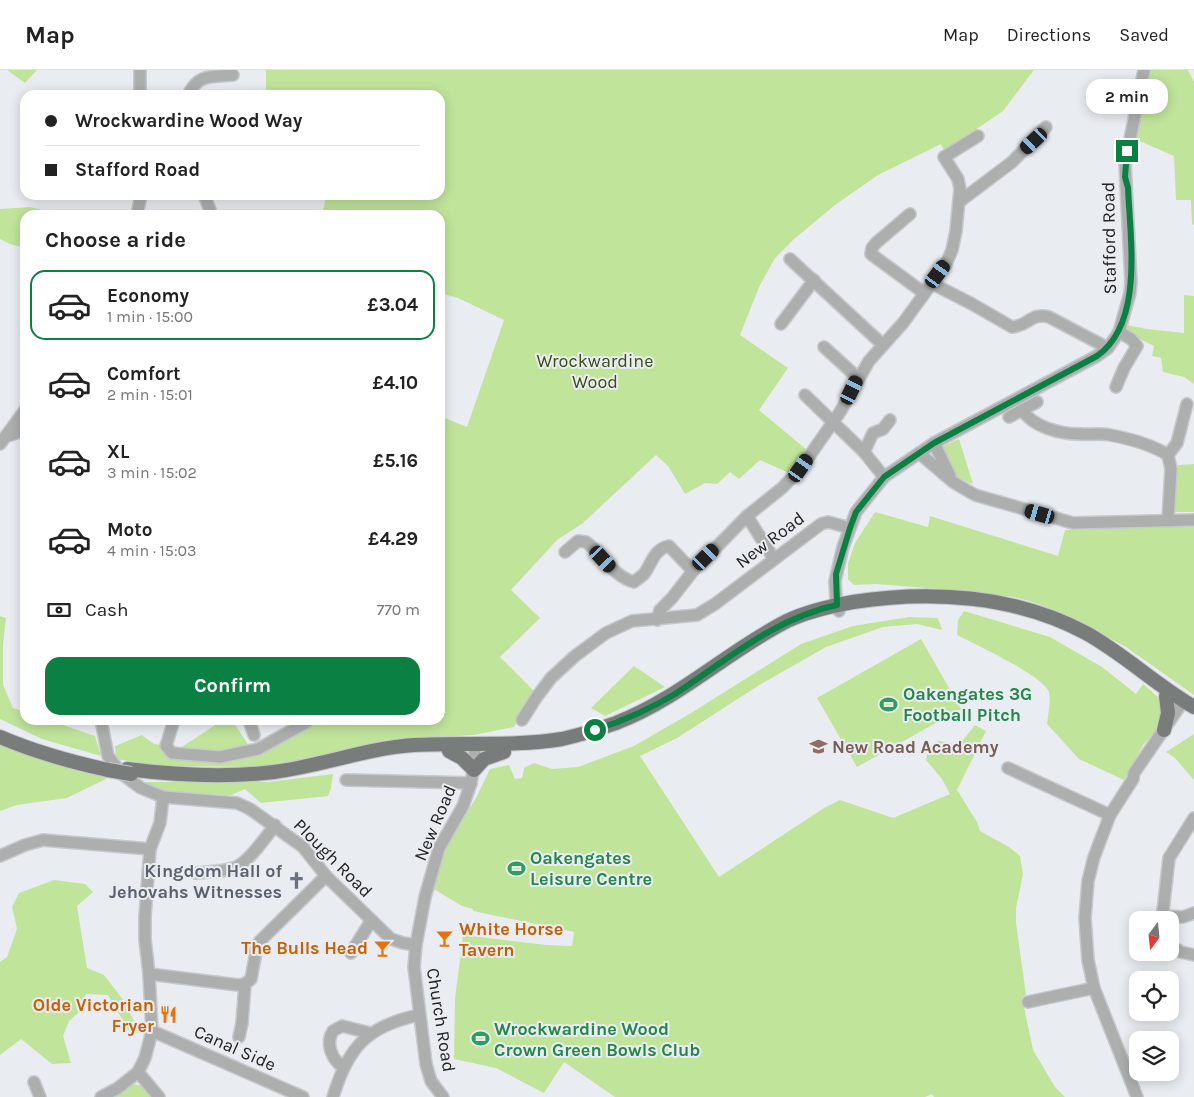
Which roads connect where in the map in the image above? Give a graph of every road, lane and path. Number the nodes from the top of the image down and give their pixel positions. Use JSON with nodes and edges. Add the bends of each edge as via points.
{"nodes":[{"id":1,"x":140,"y":70,"type":"edge"},
{"id":2,"x":1144,"y":70,"type":"edge"},
{"id":3,"x":233,"y":75,"type":"dead end"},
{"id":4,"x":140,"y":90,"type":"edge"},
{"id":5,"x":190,"y":90,"type":"edge"},
{"id":6,"x":1045,"y":133,"type":"dead end"},
{"id":7,"x":978,"y":136,"type":"dead end"},
{"id":8,"x":959,"y":202,"type":"junction"},
{"id":9,"x":910,"y":214,"type":"dead end"},
{"id":10,"x":790,"y":259,"type":"dead end"},
{"id":11,"x":814,"y":280,"type":"junction"},
{"id":12,"x":928,"y":288,"type":"junction"},
{"id":13,"x":781,"y":324,"type":"dead end"},
{"id":14,"x":1120,"y":332,"type":"junction"},
{"id":15,"x":883,"y":345,"type":"junction"},
{"id":16,"x":824,"y":347,"type":"dead end"},
{"id":17,"x":1108,"y":348,"type":"junction"},
{"id":18,"x":858,"y":378,"type":"junction"},
{"id":19,"x":1116,"y":387,"type":"dead end"},
{"id":20,"x":804,"y":395,"type":"dead end"},
{"id":21,"x":1037,"y":402,"type":"dead end"},
{"id":22,"x":1187,"y":404,"type":"dead end"},
{"id":23,"x":1022,"y":410,"type":"junction"},
{"id":24,"x":1009,"y":417,"type":"dead end"},
{"id":25,"x":20,"y":420,"type":"edge"},
{"id":26,"x":890,"y":420,"type":"dead end"},
{"id":27,"x":1189,"y":420,"type":"edge"},
{"id":28,"x":832,"y":423,"type":"junction"},
{"id":29,"x":20,"y":432,"type":"edge"},
{"id":30,"x":2,"y":441,"type":"edge"},
{"id":31,"x":934,"y":443,"type":"junction"},
{"id":32,"x":864,"y":452,"type":"junction"},
{"id":33,"x":919,"y":452,"type":"junction"},
{"id":34,"x":1168,"y":455,"type":"junction"},
{"id":35,"x":884,"y":477,"type":"junction"},
{"id":36,"x":953,"y":482,"type":"junction"},
{"id":37,"x":747,"y":516,"type":"junction"},
{"id":38,"x":1168,"y":520,"type":"junction"},
{"id":39,"x":1194,"y":520,"type":"edge"},
{"id":40,"x":850,"y":528,"type":"junction"},
{"id":41,"x":565,"y":552,"type":"dead end"},
{"id":42,"x":774,"y":559,"type":"junction"},
{"id":43,"x":693,"y":571,"type":"junction"},
{"id":44,"x":838,"y":608,"type":"junction"},
{"id":45,"x":657,"y":620,"type":"junction"},
{"id":46,"x":1166,"y":696,"type":"junction"},
{"id":47,"x":1188,"y":707,"type":"edge"},
{"id":48,"x":522,"y":720,"type":"dead end"},
{"id":49,"x":102,"y":725,"type":"edge"},
{"id":50,"x":172,"y":725,"type":"edge"},
{"id":51,"x":251,"y":725,"type":"edge"},
{"id":52,"x":302,"y":725,"type":"edge"},
{"id":53,"x":0,"y":728,"type":"edge"},
{"id":54,"x":1164,"y":730,"type":"junction"},
{"id":55,"x":254,"y":735,"type":"dead end"},
{"id":56,"x":0,"y":737,"type":"edge"},
{"id":57,"x":475,"y":747,"type":"junction"},
{"id":58,"x":449,"y":751,"type":"junction"},
{"id":59,"x":504,"y":752,"type":"junction"},
{"id":60,"x":107,"y":768,"type":"junction"},
{"id":61,"x":1008,"y":768,"type":"dead end"},
{"id":62,"x":129,"y":772,"type":"junction"},
{"id":63,"x":472,"y":777,"type":"junction"},
{"id":64,"x":1132,"y":779,"type":"junction"},
{"id":65,"x":346,"y":780,"type":"dead end"},
{"id":66,"x":163,"y":797,"type":"junction"},
{"id":67,"x":1110,"y":815,"type":"junction"},
{"id":68,"x":1193,"y":823,"type":"edge"},
{"id":69,"x":275,"y":825,"type":"junction"},
{"id":70,"x":150,"y":849,"type":"junction"},
{"id":71,"x":0,"y":856,"type":"edge"},
{"id":72,"x":194,"y":873,"type":"dead end"},
{"id":73,"x":326,"y":876,"type":"junction"},
{"id":74,"x":1163,"y":911,"type":"edge"},
{"id":75,"x":1194,"y":914,"type":"edge"},
{"id":76,"x":1179,"y":917,"type":"edge"},
{"id":77,"x":372,"y":922,"type":"junction"},
{"id":78,"x":416,"y":945,"type":"junction"},
{"id":79,"x":1179,"y":951,"type":"edge"},
{"id":80,"x":351,"y":953,"type":"dead end"},
{"id":81,"x":1194,"y":955,"type":"edge"},
{"id":82,"x":149,"y":974,"type":"junction"},
{"id":83,"x":245,"y":984,"type":"junction"},
{"id":84,"x":1094,"y":988,"type":"junction"},
{"id":85,"x":1028,"y":1002,"type":"dead end"},
{"id":86,"x":419,"y":1014,"type":"junction"},
{"id":87,"x":242,"y":1023,"type":"junction"},
{"id":88,"x":254,"y":1026,"type":"dead end"},
{"id":89,"x":152,"y":1031,"type":"junction"},
{"id":90,"x":370,"y":1034,"type":"junction"},
{"id":91,"x":239,"y":1037,"type":"dead end"},
{"id":92,"x":343,"y":1067,"type":"junction"},
{"id":93,"x":138,"y":1072,"type":"junction"},
{"id":94,"x":34,"y":1082,"type":"dead end"},
{"id":95,"x":40,"y":1097,"type":"edge"},
{"id":96,"x":101,"y":1097,"type":"edge"},
{"id":97,"x":159,"y":1097,"type":"edge"},
{"id":98,"x":303,"y":1097,"type":"edge"},
{"id":99,"x":333,"y":1097,"type":"edge"},
{"id":100,"x":443,"y":1097,"type":"edge"},
{"id":101,"x":1137,"y":1097,"type":"edge"}],
"edges":[{"from":1,"to":4,"type":"street"},
{"from":2,"to":14,"type":"street","name":"Stafford Road","via":[[1125,164],[1131,282]]},
{"from":3,"to":5,"type":"street","via":[[203,77]]},
{"from":6,"to":8,"type":"street"},
{"from":7,"to":8,"type":"street","via":[[944,157],[958,179]]},
{"from":8,"to":12,"type":"street","via":[[952,250]]},
{"from":9,"to":12,"type":"street","via":[[876,243],[872,254]]},
{"from":10,"to":11,"type":"street"},
{"from":11,"to":13,"type":"street"},
{"from":11,"to":15,"type":"street"},
{"from":12,"to":15,"type":"street"},
{"from":12,"to":17,"type":"street","via":[[972,304],[1012,327],[1041,315]]},
{"from":14,"to":17,"type":"street"},
{"from":14,"to":19,"type":"street","via":[[1137,346]]},
{"from":15,"to":18,"type":"street"},
{"from":16,"to":18,"type":"street"},
{"from":17,"to":31,"type":"street"},
{"from":18,"to":28,"type":"street"},
{"from":20,"to":28,"type":"street"},
{"from":21,"to":23,"type":"street"},
{"from":22,"to":27,"type":"street"},
{"from":23,"to":24,"type":"street"},
{"from":23,"to":34,"type":"street","via":[[1038,425],[1067,434],[1110,435],[1156,448]]},
{"from":25,"to":30,"type":"street"},
{"from":26,"to":32,"type":"street","via":[[883,429],[873,433]]},
{"from":27,"to":34,"type":"street"},
{"from":28,"to":32,"type":"street"},
{"from":28,"to":37,"type":"street","via":[[791,480]]},
{"from":29,"to":30,"type":"street"},
{"from":31,"to":33,"type":"street"},
{"from":31,"to":36,"type":"street"},
{"from":32,"to":35,"type":"street"},
{"from":33,"to":35,"type":"street"},
{"from":33,"to":36,"type":"street"},
{"from":34,"to":38,"type":"street","via":[[1171,469]]},
{"from":35,"to":40,"type":"street","via":[[856,512]]},
{"from":36,"to":38,"type":"street","via":[[975,495],[1072,523]]},
{"from":37,"to":42,"type":"street"},
{"from":37,"to":43,"type":"street"},
{"from":38,"to":39,"type":"street"},
{"from":40,"to":42,"type":"street","name":"New Road","via":[[828,522],[821,524]]},
{"from":40,"to":44,"type":"street","via":[[836,574]]},
{"from":41,"to":43,"type":"street","via":[[578,541],[586,542],[616,573],[634,582],[643,575],[656,553],[669,546]]},
{"from":42,"to":45,"type":"street","name":"New Road","via":[[697,616]]},
{"from":43,"to":45,"type":"street","via":[[660,610]]},
{"from":44,"to":46,"type":"main road","via":[[940,603],[1022,615],[1051,623],[1083,638]]},
{"from":44,"to":47,"type":"main road","via":[[883,598],[916,596],[988,601],[1035,612],[1071,626],[1108,646]]},
{"from":44,"to":57,"type":"main road","via":[[789,620],[661,702],[613,724],[555,740]]},
{"from":44,"to":59,"type":"main road","via":[[770,637],[634,721],[591,736]]},
{"from":45,"to":48,"type":"street","name":"New Road","via":[[628,622],[591,642],[551,678]]},
{"from":46,"to":47,"type":"main road"},
{"from":46,"to":54,"type":"main road","via":[[1168,713]]},
{"from":47,"to":54,"type":"street"},
{"from":47,"to":64,"type":"street","via":[[1138,776]]},
{"from":49,"to":66,"type":"street","name":"Plough Road","via":[[108,756],[122,774],[141,788]]},
{"from":50,"to":52,"type":"street","via":[[166,746],[172,754],[220,757],[258,749]]},
{"from":51,"to":55,"type":"street"},
{"from":53,"to":60,"type":"main road","via":[[43,748]]},
{"from":54,"to":64,"type":"street"},
{"from":56,"to":60,"type":"main road","via":[[64,760]]},
{"from":57,"to":58,"type":"main road"},
{"from":57,"to":59,"type":"main road"},
{"from":57,"to":62,"type":"main road","via":[[393,747],[259,773]]},
{"from":57,"to":63,"type":"street","name":"New Road"},
{"from":58,"to":62,"type":"main road","via":[[402,753],[277,777],[213,780]]},
{"from":58,"to":63,"type":"main road","via":[[462,758]]},
{"from":59,"to":63,"type":"main road","via":[[484,759]]},
{"from":60,"to":62,"type":"main road","bridge":true},
{"from":61,"to":67,"type":"street"},
{"from":63,"to":65,"type":"street"},
{"from":63,"to":78,"type":"street","name":"New Road","via":[[463,806],[440,848],[425,896]]},
{"from":64,"to":67,"type":"street"},
{"from":66,"to":69,"type":"street","name":"Plough Road","via":[[237,803]]},
{"from":66,"to":70,"type":"street","via":[[160,823]]},
{"from":67,"to":84,"type":"street","via":[[1088,881],[1085,918]]},
{"from":68,"to":74,"type":"street","via":[[1168,858]]},
{"from":69,"to":72,"type":"street","via":[[261,844],[235,868]]},
{"from":69,"to":73,"type":"street","name":"Plough Road","via":[[303,847]]},
{"from":70,"to":71,"type":"street","via":[[43,840]]},
{"from":70,"to":82,"type":"street","via":[[145,926]]},
{"from":73,"to":77,"type":"street","name":"Plough Road"},
{"from":73,"to":83,"type":"street","via":[[260,941],[251,979]]},
{"from":75,"to":76,"type":"street"},
{"from":77,"to":78,"type":"street","name":"Plough Road","via":[[391,939]]},
{"from":77,"to":80,"type":"street"},
{"from":78,"to":86,"type":"street","name":"Church Road","via":[[414,967]]},
{"from":79,"to":81,"type":"street"},
{"from":82,"to":83,"type":"street"},
{"from":82,"to":89,"type":"street"},
{"from":83,"to":87,"type":"street"},
{"from":84,"to":85,"type":"street"},
{"from":84,"to":101,"type":"street"},
{"from":86,"to":90,"type":"street","via":[[399,1019]]},
{"from":86,"to":100,"type":"street","name":"Church Road","via":[[426,1064],[431,1081]]},
{"from":87,"to":88,"type":"street"},
{"from":87,"to":91,"type":"street"},
{"from":89,"to":93,"type":"street"},
{"from":89,"to":98,"type":"street","name":"Canal Side"},
{"from":90,"to":92,"type":"street","via":[[350,1054]]},
{"from":90,"to":92,"type":"street","via":[[342,1026],[333,1031],[330,1049],[337,1064]]},
{"from":92,"to":99,"type":"street"},
{"from":93,"to":96,"type":"street"},
{"from":93,"to":97,"type":"street"},
{"from":94,"to":95,"type":"street"}]}
